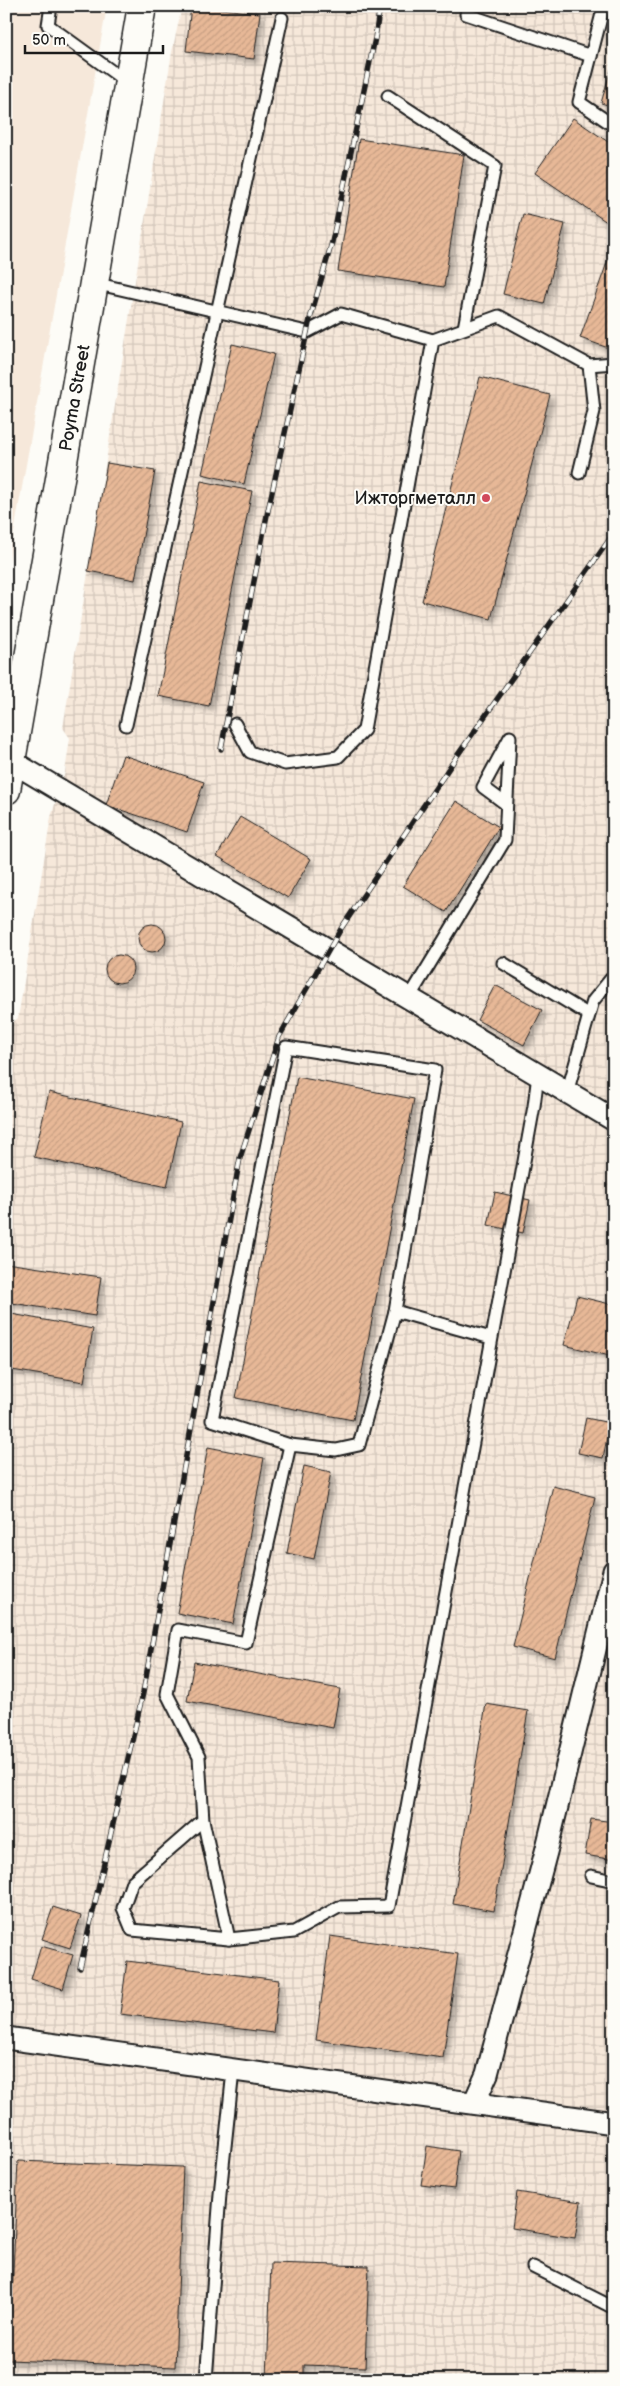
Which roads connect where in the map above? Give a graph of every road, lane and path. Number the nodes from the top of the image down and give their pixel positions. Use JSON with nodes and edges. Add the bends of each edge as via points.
{"nodes":[{"id":1,"x":51,"y":6,"type":"edge"},
{"id":2,"x":142,"y":6,"type":"edge"},
{"id":3,"x":468,"y":6,"type":"edge"},
{"id":4,"x":604,"y":6,"type":"edge"},
{"id":5,"x":282,"y":18,"type":"dead end"},
{"id":6,"x":591,"y":56,"type":"junction"},
{"id":7,"x":129,"y":84,"type":"junction"},
{"id":8,"x":388,"y":96,"type":"dead end"},
{"id":9,"x":614,"y":126,"type":"edge"},
{"id":10,"x":94,"y":283,"type":"junction"},
{"id":11,"x":218,"y":311,"type":"junction"},
{"id":12,"x":464,"y":328,"type":"junction"},
{"id":13,"x":433,"y":340,"type":"junction"},
{"id":14,"x":614,"y":363,"type":"edge"},
{"id":15,"x":589,"y":365,"type":"junction"},
{"id":16,"x":579,"y":473,"type":"dead end"},
{"id":17,"x":235,"y":724,"type":"dead end"},
{"id":18,"x":126,"y":725,"type":"dead end"},
{"id":19,"x":12,"y":761,"type":"junction"},
{"id":20,"x":6,"y":790,"type":"edge"},
{"id":21,"x":506,"y":804,"type":"junction"},
{"id":22,"x":503,"y":963,"type":"dead end"},
{"id":23,"x":613,"y":978,"type":"edge"},
{"id":24,"x":409,"y":998,"type":"junction"},
{"id":25,"x":589,"y":1014,"type":"junction"},
{"id":26,"x":538,"y":1075,"type":"junction"},
{"id":27,"x":568,"y":1093,"type":"junction"},
{"id":28,"x":614,"y":1120,"type":"edge"},
{"id":29,"x":395,"y":1311,"type":"junction"},
{"id":30,"x":491,"y":1338,"type":"junction"},
{"id":31,"x":290,"y":1445,"type":"junction"},
{"id":32,"x":614,"y":1571,"type":"edge"},
{"id":33,"x":203,"y":1820,"type":"junction"},
{"id":34,"x":591,"y":1876,"type":"dead end"},
{"id":35,"x":614,"y":1881,"type":"edge"},
{"id":36,"x":229,"y":1939,"type":"junction"},
{"id":37,"x":6,"y":2038,"type":"edge"},
{"id":38,"x":233,"y":2071,"type":"junction"},
{"id":39,"x":474,"y":2103,"type":"junction"},
{"id":40,"x":614,"y":2123,"type":"edge"},
{"id":41,"x":533,"y":2268,"type":"dead end"},
{"id":42,"x":614,"y":2308,"type":"edge"},
{"id":43,"x":206,"y":2380,"type":"edge"}],
"edges":[{"from":1,"to":7,"type":"lane","via":[[48,25]]},
{"from":2,"to":7,"type":"main road","name":"Poyma Street"},
{"from":3,"to":6,"type":"lane","via":[[466,14]]},
{"from":4,"to":6,"type":"lane"},
{"from":5,"to":11,"type":"lane"},
{"from":6,"to":9,"type":"lane","via":[[579,102]]},
{"from":7,"to":10,"type":"main road","name":"Poyma Street"},
{"from":8,"to":12,"type":"lane","via":[[495,166]]},
{"from":10,"to":11,"type":"lane"},
{"from":10,"to":19,"type":"main road","name":"Poyma Street"},
{"from":11,"to":13,"type":"lane","via":[[307,332],[341,314]]},
{"from":11,"to":18,"type":"lane"},
{"from":12,"to":13,"type":"lane"},
{"from":12,"to":15,"type":"lane","via":[[499,316]]},
{"from":13,"to":17,"type":"lane","via":[[364,730],[338,757],[285,764],[250,752]]},
{"from":14,"to":15,"type":"lane"},
{"from":15,"to":16,"type":"lane","via":[[594,411]]},
{"from":19,"to":20,"type":"main road","name":"Poyma Street"},
{"from":19,"to":24,"type":"street"},
{"from":21,"to":21,"type":"lane","via":[[507,794],[510,737],[483,787]]},
{"from":21,"to":24,"type":"lane","via":[[504,840]]},
{"from":22,"to":25,"type":"lane"},
{"from":23,"to":25,"type":"lane","via":[[593,1001]]},
{"from":24,"to":26,"type":"street"},
{"from":25,"to":27,"type":"lane"},
{"from":26,"to":27,"type":"street"},
{"from":26,"to":30,"type":"lane"},
{"from":27,"to":28,"type":"street"},
{"from":29,"to":30,"type":"lane"},
{"from":29,"to":31,"type":"lane","via":[[359,1445],[336,1450]]},
{"from":29,"to":31,"type":"lane","via":[[435,1070],[286,1047],[212,1420]]},
{"from":30,"to":36,"type":"lane","via":[[389,1906],[339,1907],[294,1932]]},
{"from":31,"to":33,"type":"lane","via":[[246,1642],[178,1630],[166,1694],[199,1757]]},
{"from":32,"to":39,"type":"street","via":[[547,1848],[487,2074]]},
{"from":33,"to":36,"type":"lane"},
{"from":33,"to":36,"type":"lane","via":[[132,1882],[124,1908],[132,1930]]},
{"from":34,"to":35,"type":"lane"},
{"from":37,"to":38,"type":"street"},
{"from":38,"to":39,"type":"street"},
{"from":38,"to":43,"type":"lane"},
{"from":39,"to":40,"type":"street"},
{"from":41,"to":42,"type":"lane"}]}
